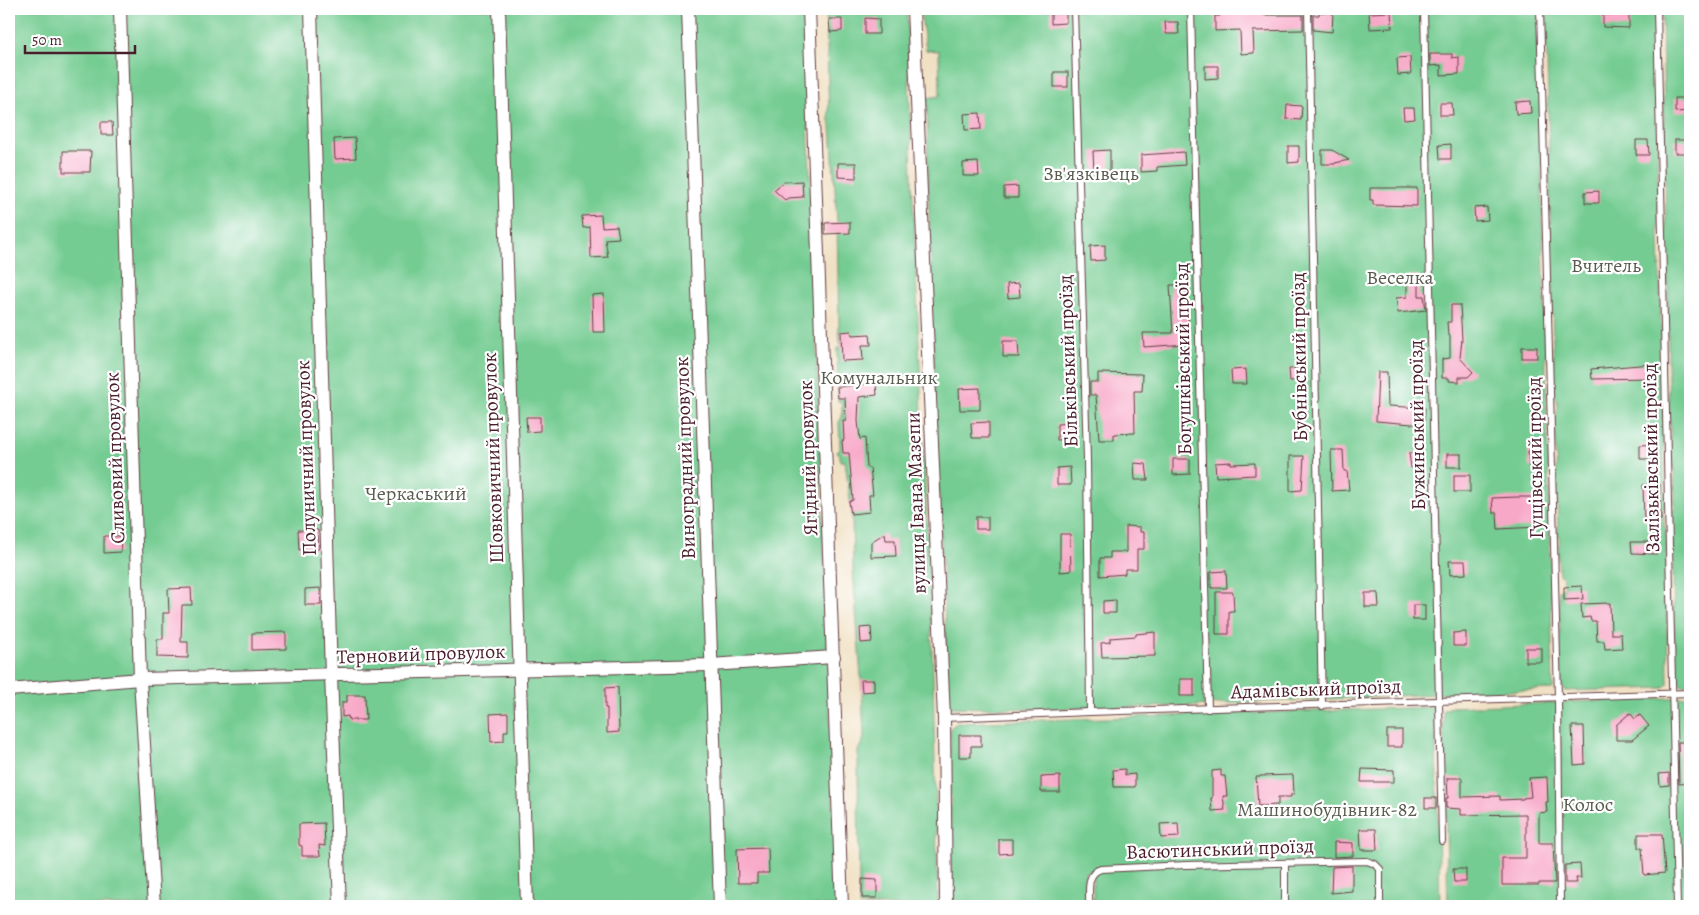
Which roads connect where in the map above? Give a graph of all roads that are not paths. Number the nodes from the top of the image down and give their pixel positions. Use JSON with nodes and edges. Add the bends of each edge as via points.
{"nodes":[{"id":1,"x":120,"y":9,"type":"edge"},
{"id":2,"x":311,"y":9,"type":"edge"},
{"id":3,"x":499,"y":9,"type":"edge"},
{"id":4,"x":688,"y":9,"type":"edge"},
{"id":5,"x":809,"y":9,"type":"edge"},
{"id":6,"x":913,"y":9,"type":"edge"},
{"id":7,"x":1074,"y":9,"type":"edge"},
{"id":8,"x":1191,"y":9,"type":"edge"},
{"id":9,"x":1308,"y":9,"type":"edge"},
{"id":10,"x":1424,"y":9,"type":"edge"},
{"id":11,"x":1540,"y":9,"type":"edge"},
{"id":12,"x":1657,"y":9,"type":"edge"},
{"id":13,"x":834,"y":657,"type":"junction"},
{"id":14,"x":710,"y":665,"type":"junction"},
{"id":15,"x":518,"y":670,"type":"junction"},
{"id":16,"x":331,"y":675,"type":"junction"},
{"id":17,"x":140,"y":679,"type":"junction"},
{"id":18,"x":9,"y":690,"type":"edge"},
{"id":19,"x":1690,"y":693,"type":"edge"},
{"id":20,"x":1672,"y":694,"type":"junction"},
{"id":21,"x":1558,"y":697,"type":"junction"},
{"id":22,"x":1438,"y":701,"type":"junction"},
{"id":23,"x":1322,"y":706,"type":"junction"},
{"id":24,"x":1208,"y":709,"type":"junction"},
{"id":25,"x":1090,"y":712,"type":"junction"},
{"id":26,"x":944,"y":718,"type":"junction"},
{"id":27,"x":1442,"y":841,"type":"dead end"},
{"id":28,"x":1285,"y":863,"type":"junction"},
{"id":29,"x":154,"y":906,"type":"edge"},
{"id":30,"x":340,"y":906,"type":"edge"},
{"id":31,"x":527,"y":906,"type":"edge"},
{"id":32,"x":720,"y":906,"type":"edge"},
{"id":33,"x":842,"y":906,"type":"edge"},
{"id":34,"x":946,"y":906,"type":"edge"},
{"id":35,"x":1089,"y":906,"type":"edge"},
{"id":36,"x":1286,"y":906,"type":"edge"},
{"id":37,"x":1380,"y":906,"type":"edge"},
{"id":38,"x":1560,"y":906,"type":"edge"},
{"id":39,"x":1677,"y":906,"type":"edge"}],
"edges":[{"from":1,"to":17,"type":"street","name":"Сливовий провулок"},
{"from":2,"to":16,"type":"street","name":"Полуничний провулок"},
{"from":3,"to":15,"type":"street","name":"Шовковичний провулок"},
{"from":4,"to":14,"type":"street","name":"Виноградний провулок"},
{"from":5,"to":13,"type":"street","name":"Ягідний провулок"},
{"from":6,"to":26,"type":"street","name":"вулиця Івана Мазепи"},
{"from":7,"to":25,"type":"lane","name":"Більківський проїзд","via":[[1087,468]]},
{"from":8,"to":24,"type":"lane","name":"Богушківський проїзд"},
{"from":9,"to":23,"type":"lane","name":"Бубнівський проїзд"},
{"from":10,"to":22,"type":"lane","name":"Бужинський проїзд"},
{"from":11,"to":21,"type":"lane","name":"Гущівський проїзд"},
{"from":12,"to":20,"type":"lane","name":"Залізьківський проїзд"},
{"from":13,"to":14,"type":"street","name":"Терновий провулок"},
{"from":13,"to":33,"type":"street","name":"Ягідний провулок"},
{"from":14,"to":15,"type":"street","name":"Терновий провулок"},
{"from":14,"to":32,"type":"street","name":"Виноградний провулок"},
{"from":15,"to":16,"type":"street","name":"Терновий провулок"},
{"from":15,"to":31,"type":"street","name":"Шовковичний провулок"},
{"from":16,"to":17,"type":"street","name":"Терновий провулок"},
{"from":16,"to":30,"type":"street","name":"Полуничний провулок"},
{"from":17,"to":18,"type":"street","name":"Терновий провулок"},
{"from":17,"to":29,"type":"street","name":"Сливовий провулок"},
{"from":19,"to":20,"type":"lane","name":"Адамівський проїзд"},
{"from":20,"to":21,"type":"lane","name":"Адамівський проїзд"},
{"from":20,"to":39,"type":"lane","name":"Залізьківський проїзд"},
{"from":21,"to":22,"type":"lane","name":"Адамівський проїзд"},
{"from":21,"to":38,"type":"lane","name":"Гущівський проїзд"},
{"from":22,"to":23,"type":"lane","name":"Адамівський проїзд"},
{"from":22,"to":27,"type":"lane","name":"Бужинський проїзд"},
{"from":23,"to":24,"type":"lane","name":"Адамівський проїзд"},
{"from":24,"to":25,"type":"lane","name":"Адамівський проїзд"},
{"from":25,"to":26,"type":"lane","name":"Адамівський проїзд"},
{"from":26,"to":34,"type":"street","name":"вулиця Івана Мазепи"},
{"from":28,"to":35,"type":"lane","name":"Васютинський проїзд","via":[[1101,869],[1090,877]]},
{"from":28,"to":36,"type":"lane"},
{"from":28,"to":37,"type":"lane","name":"Васютинський проїзд","via":[[1367,861],[1376,864],[1380,870]]}]}
